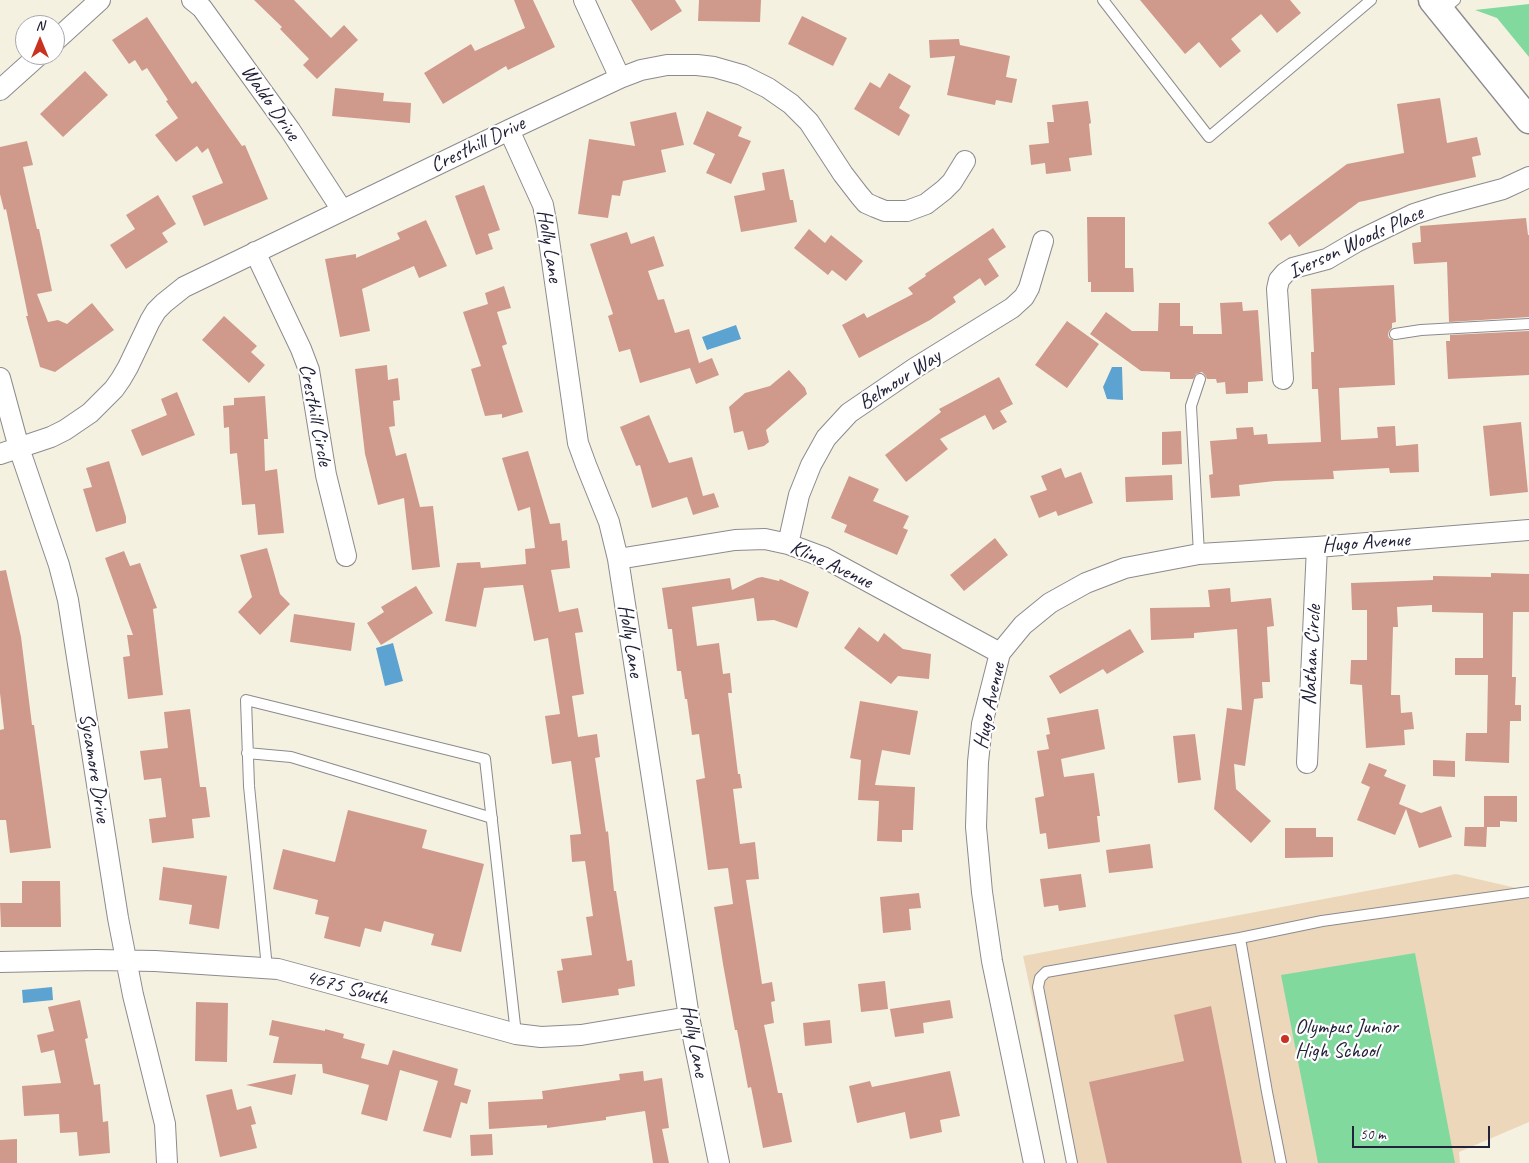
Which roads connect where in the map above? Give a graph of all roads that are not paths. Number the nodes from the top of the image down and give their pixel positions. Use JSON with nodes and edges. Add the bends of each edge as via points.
{"nodes":[{"id":1,"x":100,"y":0,"type":"edge"},
{"id":2,"x":192,"y":0,"type":"edge"},
{"id":3,"x":584,"y":0,"type":"edge"},
{"id":4,"x":1103,"y":0,"type":"edge"},
{"id":5,"x":1371,"y":0,"type":"edge"},
{"id":6,"x":1442,"y":4,"type":"edge"},
{"id":7,"x":65,"y":31,"type":"edge"},
{"id":8,"x":28,"y":65,"type":"edge"},
{"id":9,"x":620,"y":78,"type":"junction"},
{"id":10,"x":0,"y":90,"type":"edge"},
{"id":11,"x":1529,"y":120,"type":"edge"},
{"id":12,"x":508,"y":130,"type":"junction"},
{"id":13,"x":966,"y":161,"type":"dead end"},
{"id":14,"x":1529,"y":177,"type":"edge"},
{"id":15,"x":342,"y":210,"type":"junction"},
{"id":16,"x":1043,"y":241,"type":"dead end"},
{"id":17,"x":255,"y":252,"type":"junction"},
{"id":18,"x":1529,"y":324,"type":"edge"},
{"id":19,"x":1395,"y":334,"type":"dead end"},
{"id":20,"x":0,"y":378,"type":"edge"},
{"id":21,"x":1200,"y":379,"type":"dead end"},
{"id":22,"x":1283,"y":379,"type":"dead end"},
{"id":23,"x":20,"y":448,"type":"junction"},
{"id":24,"x":0,"y":454,"type":"edge"},
{"id":25,"x":1529,"y":530,"type":"edge"},
{"id":26,"x":788,"y":544,"type":"junction"},
{"id":27,"x":1317,"y":547,"type":"junction"},
{"id":28,"x":1199,"y":554,"type":"junction"},
{"id":29,"x":346,"y":556,"type":"dead end"},
{"id":30,"x":618,"y":559,"type":"junction"},
{"id":31,"x":1000,"y":653,"type":"junction"},
{"id":32,"x":247,"y":753,"type":"junction"},
{"id":33,"x":1307,"y":763,"type":"dead end"},
{"id":34,"x":492,"y":818,"type":"junction"},
{"id":35,"x":1529,"y":892,"type":"edge"},
{"id":36,"x":1240,"y":938,"type":"junction"},
{"id":37,"x":125,"y":961,"type":"junction"},
{"id":38,"x":0,"y":962,"type":"edge"},
{"id":39,"x":267,"y":968,"type":"junction"},
{"id":40,"x":689,"y":1017,"type":"junction"},
{"id":41,"x":516,"y":1034,"type":"junction"},
{"id":42,"x":168,"y":1163,"type":"edge"},
{"id":43,"x":719,"y":1163,"type":"edge"},
{"id":44,"x":1034,"y":1163,"type":"edge"},
{"id":45,"x":1072,"y":1163,"type":"edge"},
{"id":46,"x":1281,"y":1163,"type":"edge"}],
"edges":[{"from":1,"to":7,"type":"street"},
{"from":2,"to":15,"type":"street","name":"Waldo Drive","via":[[202,8],[268,100]]},
{"from":3,"to":9,"type":"street"},
{"from":4,"to":5,"type":"lane","via":[[1209,137]]},
{"from":6,"to":11,"type":"street"},
{"from":8,"to":10,"type":"street"},
{"from":9,"to":12,"type":"street","name":"Cresthill Drive"},
{"from":9,"to":13,"type":"street","name":"Cresthill Drive","via":[[652,67],[682,64],[722,69],[755,80],[801,114],[860,196],[875,208],[907,210],[926,204],[952,182]]},
{"from":12,"to":15,"type":"street","name":"Cresthill Drive"},
{"from":12,"to":30,"type":"street","name":"Holly Lane","via":[[543,205],[578,443],[609,522]]},
{"from":14,"to":22,"type":"street","name":"Iverson Woods Place","via":[[1503,189],[1414,214],[1327,259],[1285,273],[1277,289]]},
{"from":15,"to":17,"type":"street","name":"Cresthill Drive"},
{"from":16,"to":26,"type":"street","name":"Belmour Way","via":[[1029,288],[1012,308],[848,413],[826,438],[799,495]]},
{"from":17,"to":23,"type":"street","name":"Cresthill Drive","via":[[173,295],[150,321],[114,390],[90,413],[65,430]]},
{"from":17,"to":29,"type":"street","name":"Cresthill Circle","via":[[309,370],[326,475]]},
{"from":18,"to":19,"type":"lane"},
{"from":20,"to":23,"type":"street","name":"Sycamore Drive"},
{"from":21,"to":28,"type":"lane","via":[[1191,406]]},
{"from":23,"to":24,"type":"street","name":"Cresthill Drive"},
{"from":23,"to":37,"type":"street","name":"Sycamore Drive","via":[[66,591]]},
{"from":25,"to":27,"type":"street","name":"Hugo Avenue"},
{"from":26,"to":30,"type":"street","name":"Kline Avenue","via":[[765,539],[735,540]]},
{"from":26,"to":31,"type":"street","name":"Kline Avenue","via":[[823,557]]},
{"from":27,"to":28,"type":"street","name":"Hugo Avenue"},
{"from":27,"to":33,"type":"street","name":"Nathan Circle"},
{"from":28,"to":31,"type":"street","name":"Hugo Avenue","via":[[1125,568],[1086,583],[1050,603],[1023,625]]},
{"from":30,"to":40,"type":"street","name":"Holly Lane"},
{"from":31,"to":44,"type":"street","name":"Hugo Avenue","via":[[982,724],[976,828],[992,961]]},
{"from":32,"to":34,"type":"lane","via":[[291,757]]},
{"from":32,"to":34,"type":"lane","via":[[246,700],[486,759]]},
{"from":32,"to":39,"type":"lane"},
{"from":34,"to":41,"type":"lane"},
{"from":35,"to":36,"type":"lane","via":[[1322,921]]},
{"from":36,"to":45,"type":"lane","via":[[1046,972],[1040,978],[1038,987]]},
{"from":36,"to":46,"type":"lane"},
{"from":37,"to":38,"type":"street","name":"4675 South"},
{"from":37,"to":39,"type":"street","name":"4675 South"},
{"from":37,"to":42,"type":"street","name":"Sycamore Drive","via":[[164,1124]]},
{"from":39,"to":41,"type":"street","name":"4675 South"},
{"from":40,"to":41,"type":"street","name":"4675 South","via":[[568,1037]]},
{"from":40,"to":43,"type":"street","name":"Holly Lane"}]}
